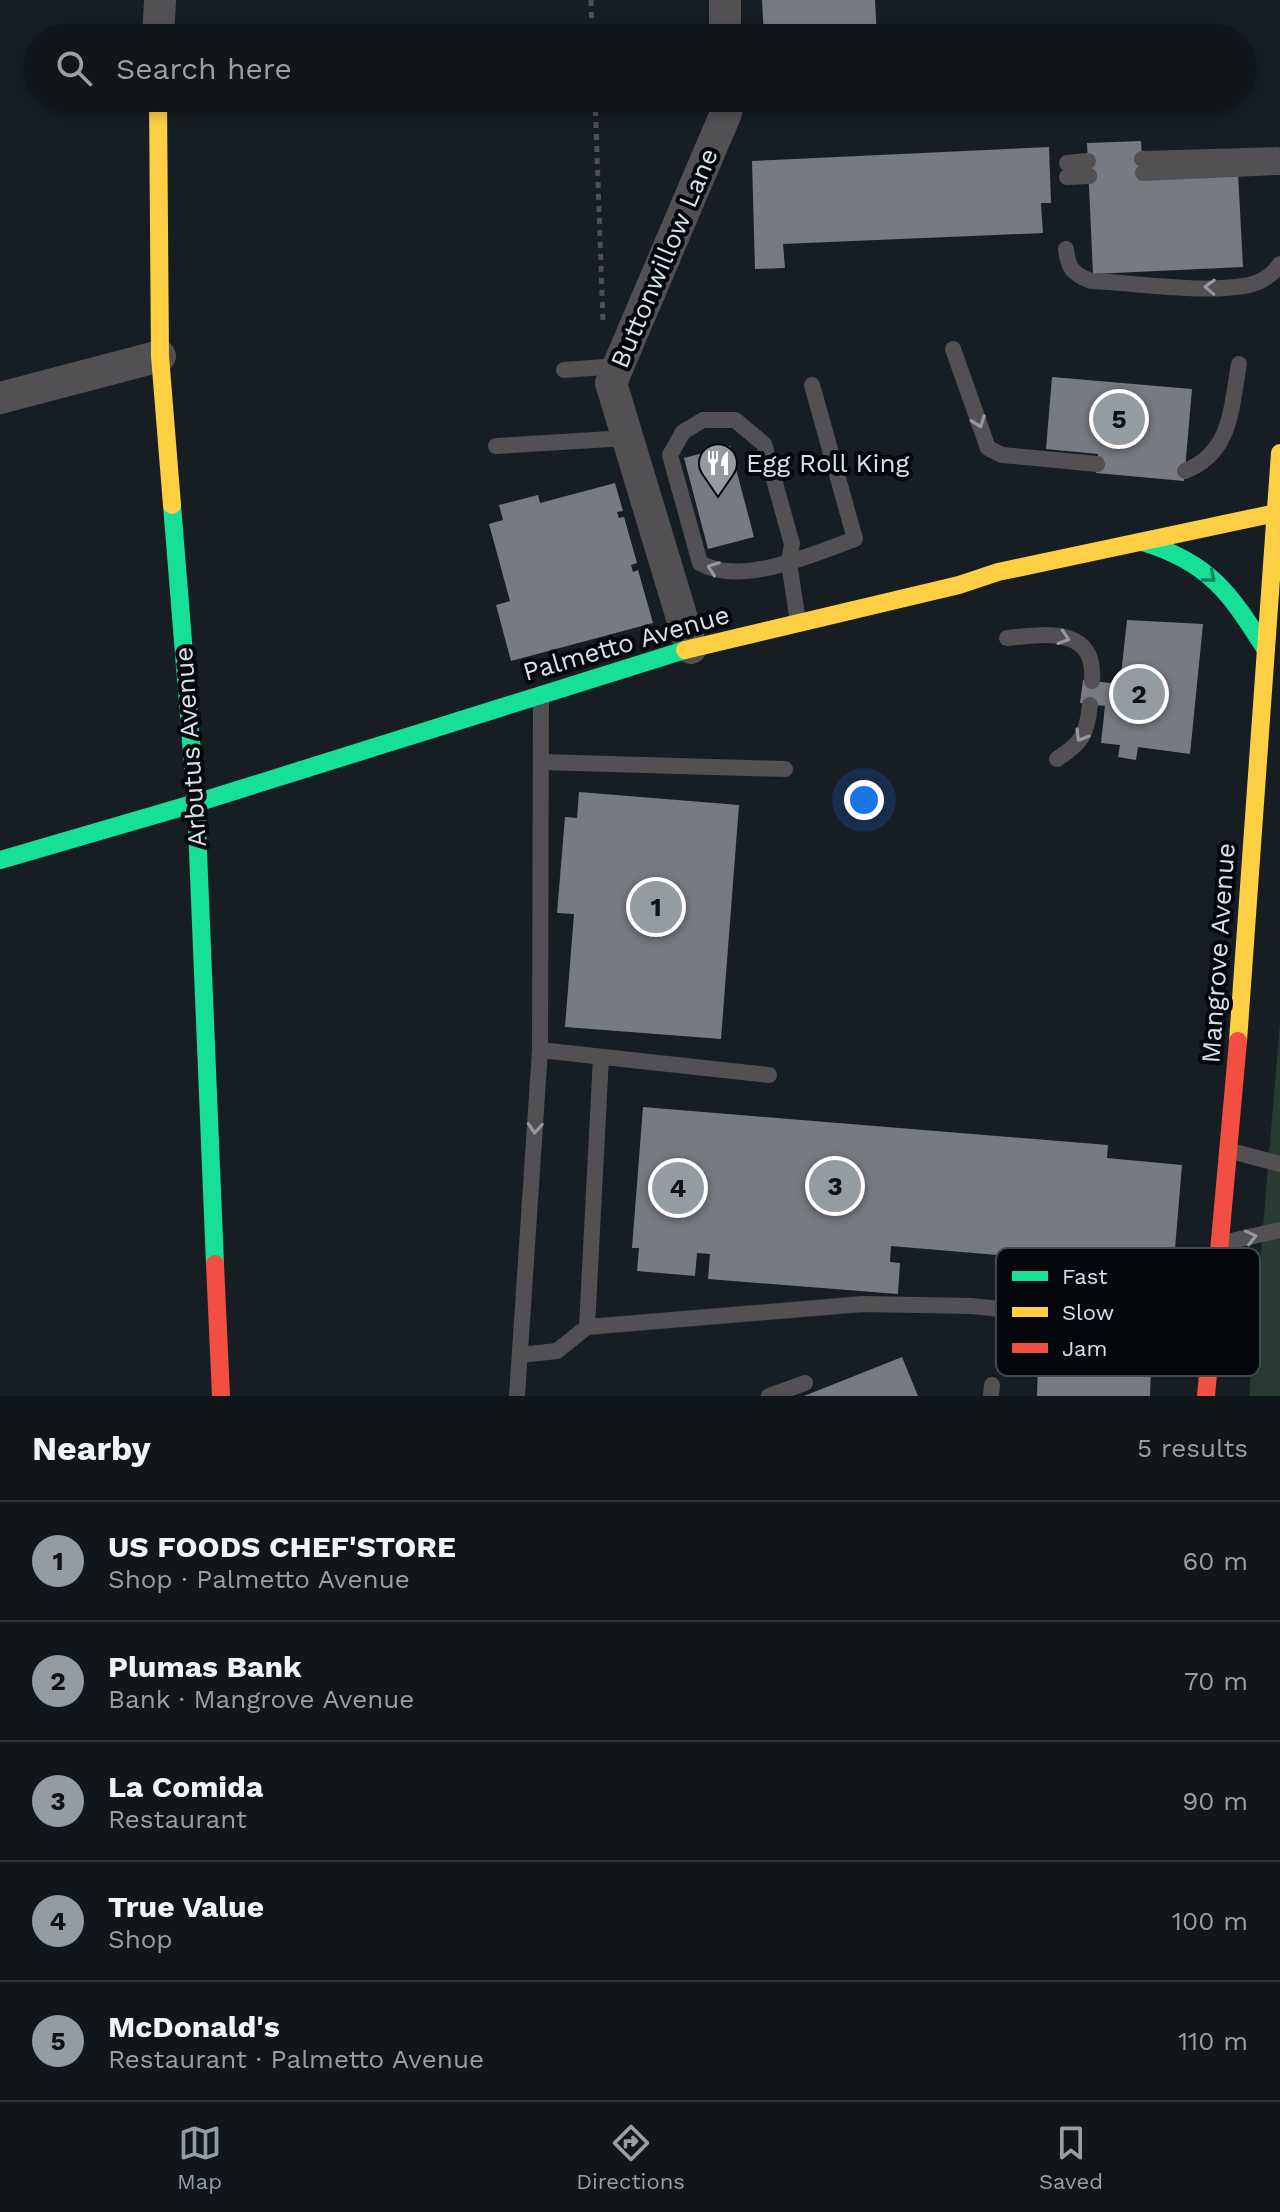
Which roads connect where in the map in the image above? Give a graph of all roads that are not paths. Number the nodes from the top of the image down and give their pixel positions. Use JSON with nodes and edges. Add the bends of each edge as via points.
{"nodes":[{"id":1,"x":160,"y":0,"type":"edge"},
{"id":2,"x":725,"y":0,"type":"edge"},
{"id":3,"x":159,"y":24,"type":"edge"},
{"id":4,"x":725,"y":24,"type":"edge"},
{"id":5,"x":158,"y":112,"type":"edge"},
{"id":6,"x":725,"y":112,"type":"edge"},
{"id":7,"x":1278,"y":161,"type":"edge"},
{"id":8,"x":1143,"y":166,"type":"dead end"},
{"id":9,"x":1088,"y":169,"type":"dead end"},
{"id":10,"x":1067,"y":170,"type":"dead end"},
{"id":11,"x":1066,"y":249,"type":"dead end"},
{"id":12,"x":1280,"y":264,"type":"edge"},
{"id":13,"x":953,"y":349,"type":"dead end"},
{"id":14,"x":160,"y":356,"type":"junction"},
{"id":15,"x":1239,"y":364,"type":"dead end"},
{"id":16,"x":618,"y":366,"type":"junction"},
{"id":17,"x":564,"y":370,"type":"dead end"},
{"id":18,"x":812,"y":385,"type":"dead end"},
{"id":19,"x":0,"y":398,"type":"edge"},
{"id":20,"x":627,"y":438,"type":"junction"},
{"id":21,"x":496,"y":446,"type":"dead end"},
{"id":22,"x":1280,"y":453,"type":"edge"},
{"id":23,"x":1097,"y":464,"type":"dead end"},
{"id":24,"x":1185,"y":471,"type":"dead end"},
{"id":25,"x":1278,"y":511,"type":"edge"},
{"id":26,"x":1142,"y":542,"type":"junction"},
{"id":27,"x":789,"y":562,"type":"junction"},
{"id":28,"x":798,"y":623,"type":"junction"},
{"id":29,"x":1007,"y":638,"type":"dead end"},
{"id":30,"x":691,"y":648,"type":"junction"},
{"id":31,"x":1266,"y":650,"type":"junction"},
{"id":32,"x":1092,"y":681,"type":"dead end"},
{"id":33,"x":541,"y":695,"type":"junction"},
{"id":34,"x":1090,"y":705,"type":"dead end"},
{"id":35,"x":1057,"y":759,"type":"dead end"},
{"id":36,"x":541,"y":762,"type":"junction"},
{"id":37,"x":785,"y":769,"type":"dead end"},
{"id":38,"x":196,"y":803,"type":"junction"},
{"id":39,"x":0,"y":860,"type":"edge"},
{"id":40,"x":540,"y":1050,"type":"junction"},
{"id":41,"x":601,"y":1057,"type":"junction"},
{"id":42,"x":769,"y":1075,"type":"dead end"},
{"id":43,"x":1229,"y":1150,"type":"junction"},
{"id":44,"x":1280,"y":1164,"type":"edge"},
{"id":45,"x":1280,"y":1230,"type":"edge"},
{"id":46,"x":1221,"y":1243,"type":"junction"},
{"id":47,"x":1220,"y":1248,"type":"edge"},
{"id":48,"x":996,"y":1308,"type":"edge"},
{"id":49,"x":587,"y":1327,"type":"junction"},
{"id":50,"x":520,"y":1355,"type":"junction"},
{"id":51,"x":1208,"y":1376,"type":"edge"},
{"id":52,"x":805,"y":1383,"type":"dead end"},
{"id":53,"x":221,"y":1396,"type":"edge"},
{"id":54,"x":517,"y":1396,"type":"edge"},
{"id":55,"x":769,"y":1396,"type":"edge"},
{"id":56,"x":1206,"y":1396,"type":"edge"}],
"edges":[{"from":1,"to":3,"type":"street"},
{"from":2,"to":4,"type":"street"},
{"from":5,"to":14,"type":"street","name":"Arbutus Avenue"},
{"from":6,"to":16,"type":"street","name":"Buttonwillow Lane"},
{"from":7,"to":8,"type":"lane"},
{"from":9,"to":10,"type":"lane"},
{"from":12,"to":11,"type":"lane","one_way":true,"via":[[1271,276],[1246,286],[1091,281],[1075,275]]},
{"from":13,"to":23,"type":"lane","one_way":true,"via":[[988,448],[1002,455]]},
{"from":14,"to":19,"type":"street"},
{"from":14,"to":38,"type":"street","name":"Arbutus Avenue"},
{"from":15,"to":24,"type":"lane","via":[[1227,429],[1216,451]]},
{"from":16,"to":17,"type":"lane"},
{"from":16,"to":20,"type":"street","name":"Buttonwillow Lane","via":[[611,383]]},
{"from":18,"to":27,"type":"lane","via":[[855,539]]},
{"from":20,"to":21,"type":"lane"},
{"from":20,"to":30,"type":"street","name":"Buttonwillow Lane"},
{"from":22,"to":25,"type":"street","name":"Mangrove Avenue"},
{"from":25,"to":26,"type":"street","name":"Palmetto Avenue"},
{"from":25,"to":31,"type":"street","name":"Mangrove Avenue"},
{"from":26,"to":28,"type":"street","name":"Palmetto Avenue"},
{"from":26,"to":31,"type":"street","one_way":true,"via":[[1182,556],[1215,578]]},
{"from":27,"to":27,"type":"lane","one_way":true,"via":[[728,573],[700,563],[670,455],[683,432],[703,420],[735,420],[764,444],[792,544]]},
{"from":27,"to":28,"type":"lane"},
{"from":28,"to":30,"type":"street","name":"Palmetto Avenue"},
{"from":29,"to":32,"type":"lane","one_way":true,"via":[[1054,634],[1079,643],[1090,655]]},
{"from":30,"to":33,"type":"street","name":"Palmetto Avenue"},
{"from":31,"to":43,"type":"street","name":"Mangrove Avenue"},
{"from":33,"to":36,"type":"lane"},
{"from":33,"to":38,"type":"street","name":"Palmetto Avenue"},
{"from":34,"to":35,"type":"lane","one_way":true,"via":[[1088,726],[1077,746]]},
{"from":36,"to":37,"type":"lane"},
{"from":36,"to":40,"type":"lane"},
{"from":38,"to":39,"type":"street","name":"Palmetto Avenue"},
{"from":38,"to":53,"type":"street","name":"Arbutus Avenue"},
{"from":40,"to":41,"type":"lane"},
{"from":40,"to":50,"type":"lane","one_way":true},
{"from":41,"to":42,"type":"lane"},
{"from":41,"to":49,"type":"lane"},
{"from":43,"to":44,"type":"lane"},
{"from":43,"to":46,"type":"street","name":"Mangrove Avenue"},
{"from":46,"to":45,"type":"lane","one_way":true},
{"from":46,"to":47,"type":"street","name":"Mangrove Avenue"},
{"from":48,"to":49,"type":"lane","via":[[863,1304]]},
{"from":49,"to":50,"type":"lane","via":[[557,1351]]},
{"from":50,"to":54,"type":"lane"},
{"from":51,"to":56,"type":"street","name":"Mangrove Avenue"},
{"from":52,"to":55,"type":"lane"}]}
